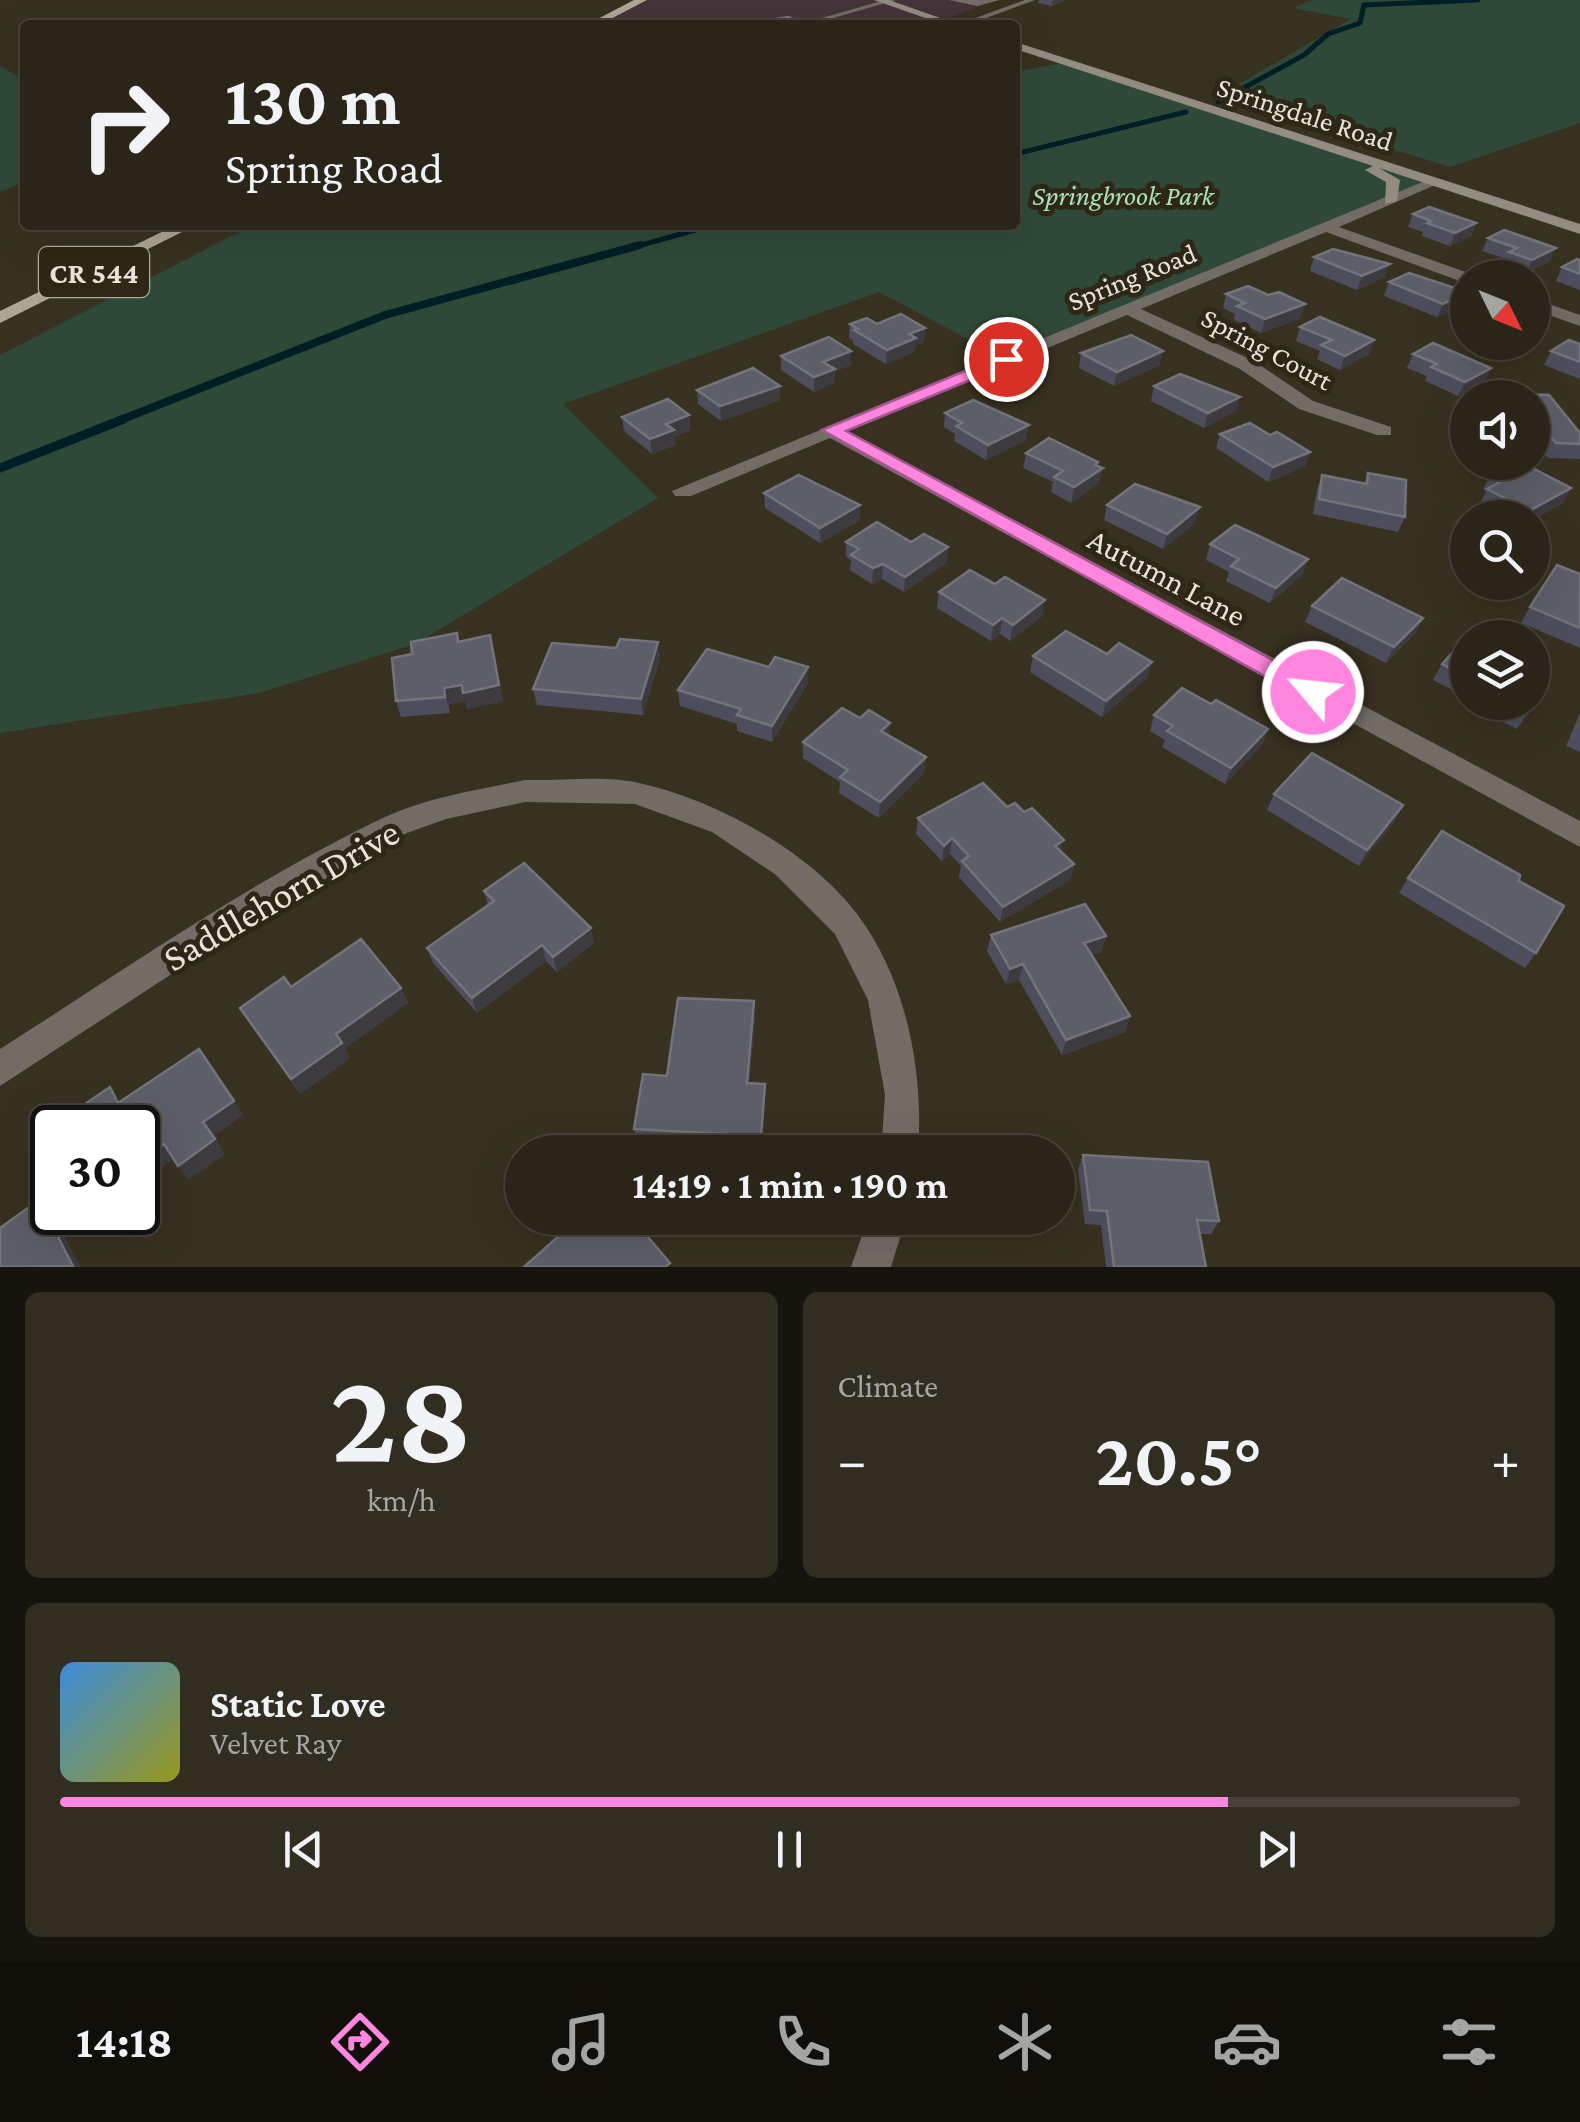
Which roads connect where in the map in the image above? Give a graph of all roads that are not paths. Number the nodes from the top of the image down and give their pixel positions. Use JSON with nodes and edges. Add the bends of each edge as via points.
{"nodes":[{"id":1,"x":642,"y":0,"type":"edge"},
{"id":2,"x":952,"y":0,"type":"edge"},
{"id":3,"x":997,"y":0,"type":"edge"},
{"id":4,"x":1032,"y":0,"type":"edge"},
{"id":5,"x":885,"y":1,"type":"edge"},
{"id":6,"x":601,"y":20,"type":"edge"},
{"id":7,"x":818,"y":20,"type":"edge"},
{"id":8,"x":942,"y":20,"type":"edge"},
{"id":9,"x":972,"y":20,"type":"edge"},
{"id":10,"x":1020,"y":47,"type":"edge"},
{"id":11,"x":1247,"y":121,"type":"junction"},
{"id":12,"x":1435,"y":182,"type":"junction"},
{"id":13,"x":1390,"y":201,"type":"junction"},
{"id":14,"x":1326,"y":228,"type":"junction"},
{"id":15,"x":1580,"y":229,"type":"edge"},
{"id":16,"x":178,"y":230,"type":"edge"},
{"id":17,"x":1450,"y":273,"type":"edge"},
{"id":18,"x":1128,"y":309,"type":"junction"},
{"id":19,"x":1550,"y":310,"type":"edge"},
{"id":20,"x":0,"y":318,"type":"edge"},
{"id":21,"x":1580,"y":321,"type":"edge"},
{"id":22,"x":831,"y":430,"type":"junction"},
{"id":23,"x":1384,"y":431,"type":"dead end"},
{"id":24,"x":684,"y":491,"type":"dead end"},
{"id":25,"x":1580,"y":835,"type":"edge"},
{"id":26,"x":0,"y":1069,"type":"edge"},
{"id":27,"x":901,"y":1135,"type":"edge"},
{"id":28,"x":881,"y":1235,"type":"edge"},
{"id":29,"x":871,"y":1267,"type":"edge"}],
"edges":[{"from":1,"to":6,"type":"main road"},
{"from":2,"to":3,"type":"lane"},
{"from":4,"to":9,"type":"lane"},
{"from":5,"to":7,"type":"lane"},
{"from":5,"to":8,"type":"main road"},
{"from":10,"to":11,"type":"main road","name":"Springdale Road"},
{"from":11,"to":12,"type":"main road","name":"Springdale Road"},
{"from":11,"to":13,"type":"main road","via":[[1263,133],[1381,172],[1395,187]]},
{"from":12,"to":13,"type":"street","name":"Spring Road"},
{"from":12,"to":15,"type":"main road","name":"Springdale Road"},
{"from":13,"to":14,"type":"street","name":"Spring Road"},
{"from":14,"to":17,"type":"street"},
{"from":14,"to":18,"type":"street","name":"Spring Road"},
{"from":16,"to":20,"type":"main road","number":"CR 544"},
{"from":18,"to":22,"type":"street","name":"Spring Road"},
{"from":18,"to":23,"type":"street","name":"Spring Court","via":[[1247,365],[1306,405]]},
{"from":19,"to":21,"type":"street"},
{"from":22,"to":24,"type":"street","name":"Spring Road"},
{"from":22,"to":25,"type":"street","name":"Autumn Lane"},
{"from":26,"to":27,"type":"street","name":"Saddlehorn Drive","via":[[248,908],[397,824],[525,791],[636,793],[722,824],[787,866],[846,924],[884,999],[902,1095]]},
{"from":28,"to":29,"type":"street"}]}
